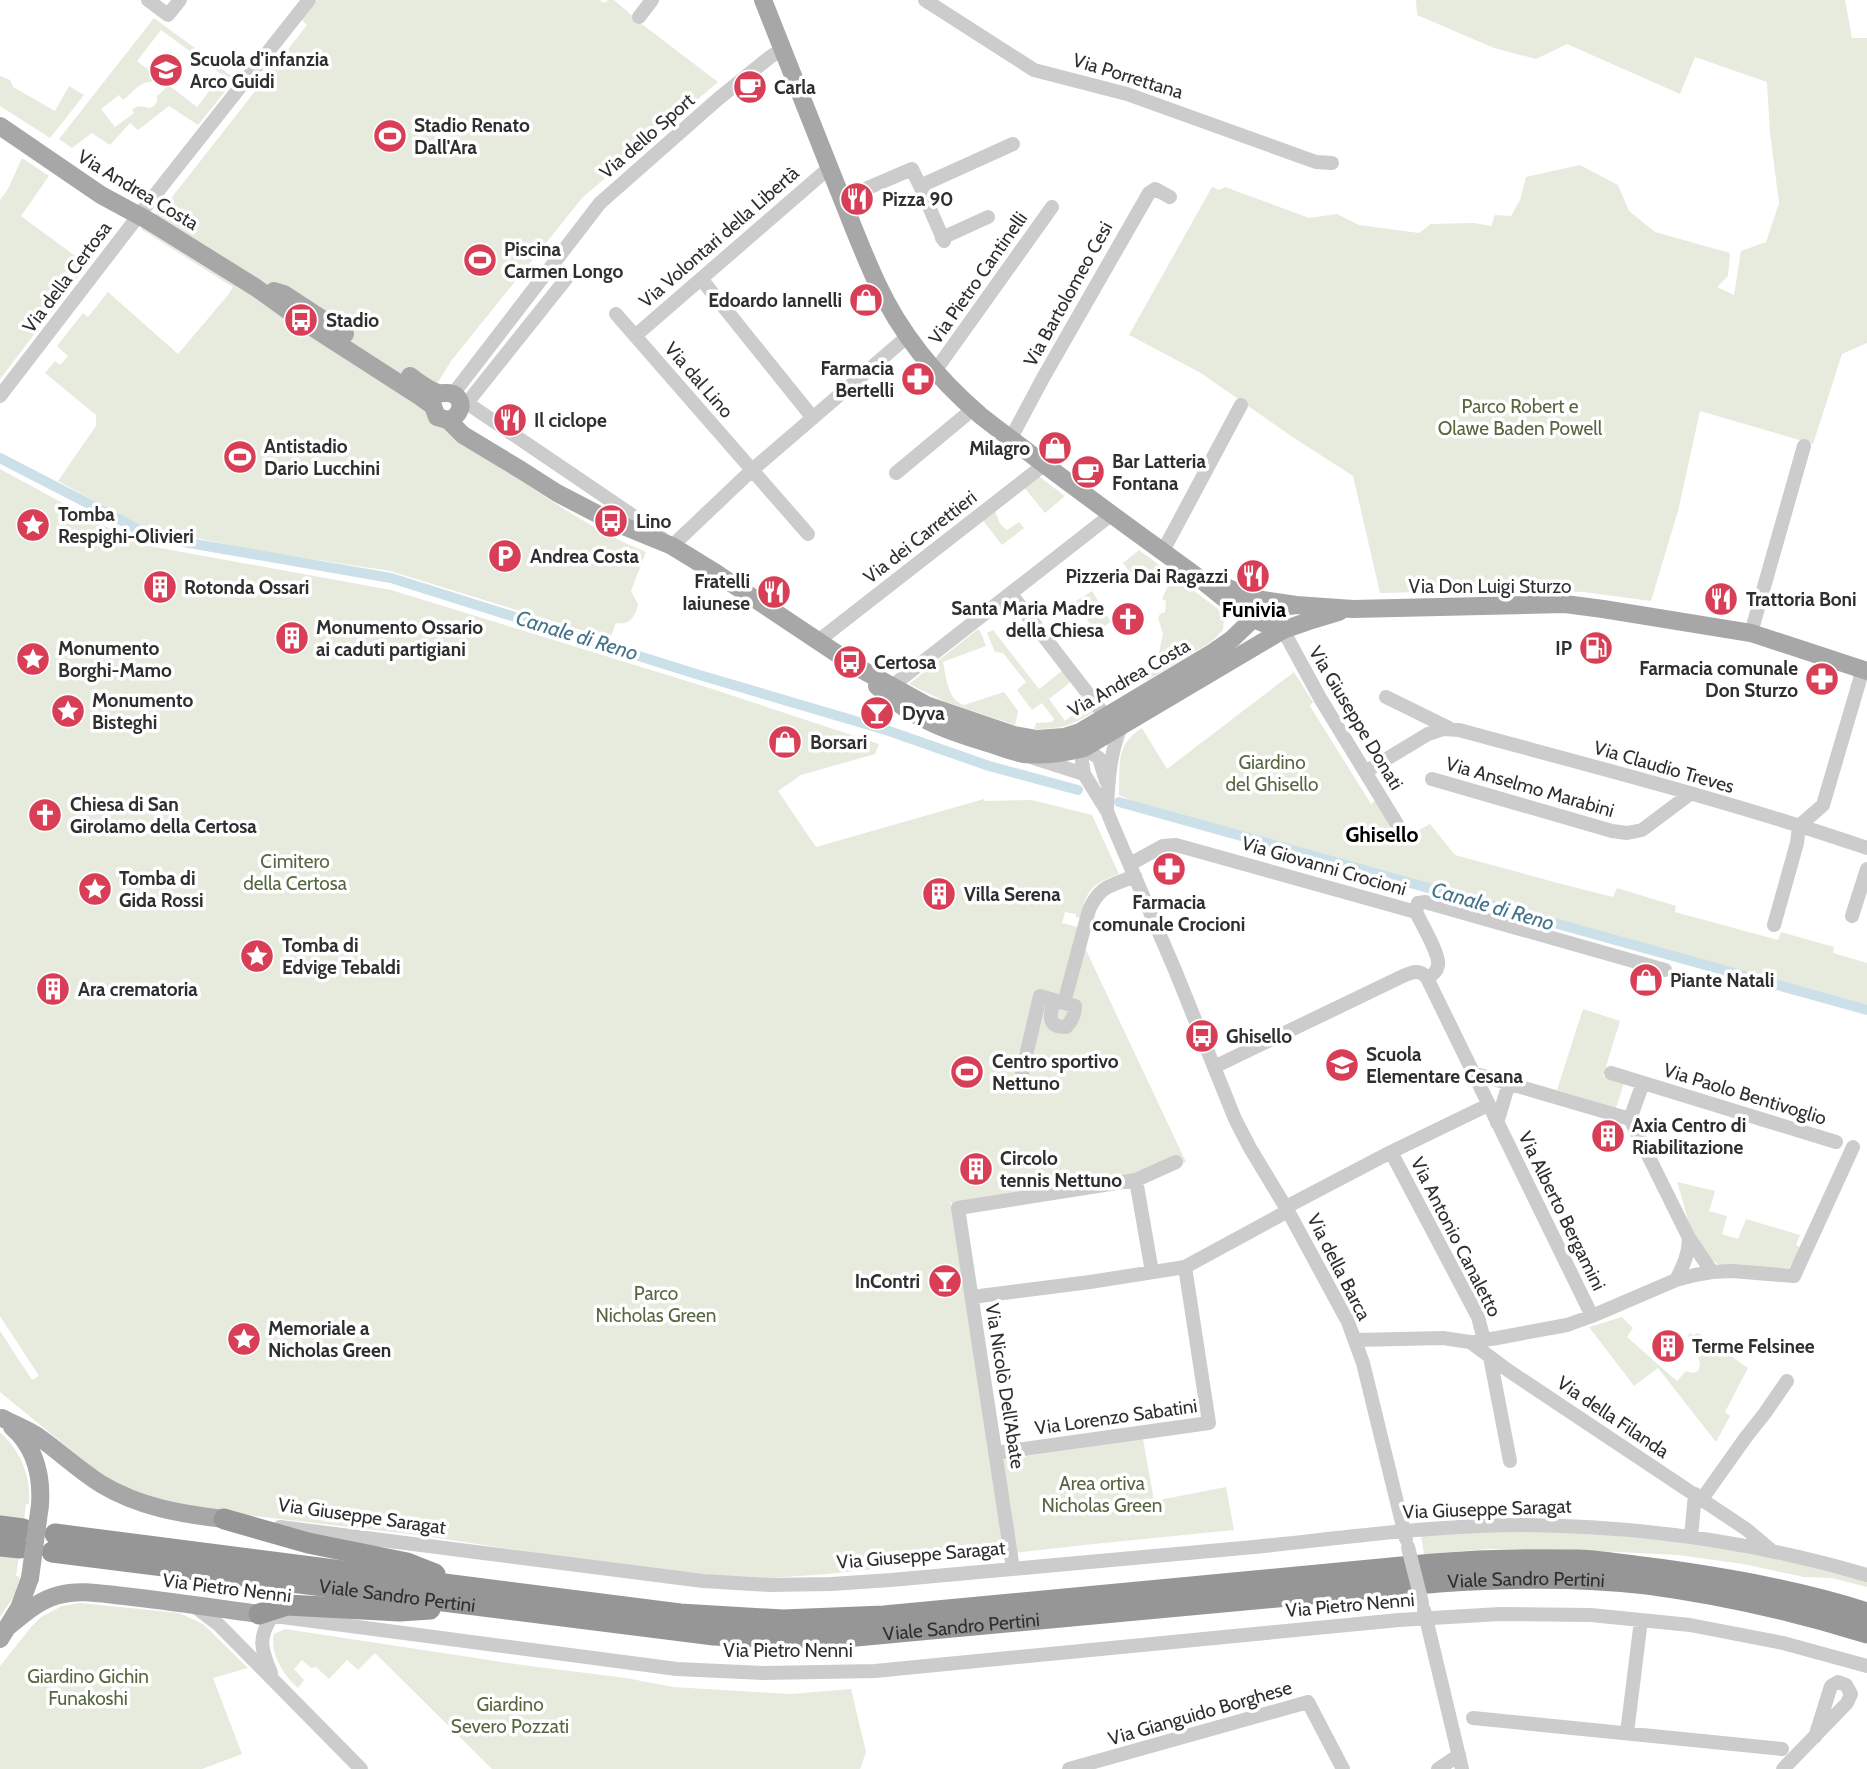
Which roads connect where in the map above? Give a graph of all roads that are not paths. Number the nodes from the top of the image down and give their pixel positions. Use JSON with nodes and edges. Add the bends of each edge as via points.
{"nodes":[{"id":1,"x":148,"y":0,"type":"edge"},
{"id":2,"x":180,"y":0,"type":"edge"},
{"id":3,"x":309,"y":0,"type":"edge"},
{"id":4,"x":652,"y":0,"type":"edge"},
{"id":5,"x":763,"y":0,"type":"edge"},
{"id":6,"x":925,"y":0,"type":"edge"},
{"id":7,"x":639,"y":17,"type":"dead end"},
{"id":8,"x":783,"y":49,"type":"junction"},
{"id":9,"x":0,"y":126,"type":"edge"},
{"id":10,"x":1013,"y":144,"type":"dead end"},
{"id":11,"x":1332,"y":163,"type":"dead end"},
{"id":12,"x":829,"y":168,"type":"junction"},
{"id":13,"x":920,"y":186,"type":"junction"},
{"id":14,"x":1170,"y":197,"type":"dead end"},
{"id":15,"x":842,"y":199,"type":"junction"},
{"id":16,"x":1052,"y":207,"type":"dead end"},
{"id":17,"x":138,"y":215,"type":"junction"},
{"id":18,"x":988,"y":217,"type":"dead end"},
{"id":19,"x":551,"y":267,"type":"junction"},
{"id":20,"x":702,"y":280,"type":"junction"},
{"id":21,"x":616,"y":314,"type":"dead end"},
{"id":22,"x":507,"y":325,"type":"junction"},
{"id":23,"x":521,"y":336,"type":"junction"},
{"id":24,"x":635,"y":336,"type":"junction"},
{"id":25,"x":908,"y":336,"type":"junction"},
{"id":26,"x":935,"y":371,"type":"junction"},
{"id":27,"x":0,"y":396,"type":"edge"},
{"id":28,"x":451,"y":405,"type":"junction"},
{"id":29,"x":1241,"y":405,"type":"dead end"},
{"id":30,"x":973,"y":409,"type":"junction"},
{"id":31,"x":813,"y":418,"type":"junction"},
{"id":32,"x":1011,"y":438,"type":"junction"},
{"id":33,"x":1804,"y":446,"type":"dead end"},
{"id":34,"x":1045,"y":464,"type":"junction"},
{"id":35,"x":752,"y":470,"type":"junction"},
{"id":36,"x":896,"y":473,"type":"dead end"},
{"id":37,"x":1112,"y":514,"type":"junction"},
{"id":38,"x":808,"y":534,"type":"dead end"},
{"id":39,"x":672,"y":547,"type":"junction"},
{"id":40,"x":1163,"y":551,"type":"junction"},
{"id":41,"x":1187,"y":568,"type":"junction"},
{"id":42,"x":1011,"y":594,"type":"junction"},
{"id":43,"x":1296,"y":605,"type":"junction"},
{"id":44,"x":1353,"y":609,"type":"junction"},
{"id":45,"x":1252,"y":619,"type":"junction"},
{"id":46,"x":1283,"y":630,"type":"junction"},
{"id":47,"x":1751,"y":633,"type":"junction"},
{"id":48,"x":818,"y":641,"type":"junction"},
{"id":49,"x":857,"y":667,"type":"junction"},
{"id":50,"x":1865,"y":670,"type":"edge"},
{"id":51,"x":892,"y":685,"type":"junction"},
{"id":52,"x":1386,"y":697,"type":"dead end"},
{"id":53,"x":1107,"y":723,"type":"junction"},
{"id":54,"x":1450,"y":729,"type":"junction"},
{"id":55,"x":1064,"y":737,"type":"junction"},
{"id":56,"x":1084,"y":748,"type":"junction"},
{"id":57,"x":1023,"y":754,"type":"junction"},
{"id":58,"x":1365,"y":772,"type":"junction"},
{"id":59,"x":1084,"y":774,"type":"junction"},
{"id":60,"x":1432,"y":779,"type":"dead end"},
{"id":61,"x":1108,"y":789,"type":"junction"},
{"id":62,"x":1690,"y":794,"type":"junction"},
{"id":63,"x":1824,"y":805,"type":"junction"},
{"id":64,"x":1107,"y":811,"type":"junction"},
{"id":65,"x":1397,"y":824,"type":"dead end"},
{"id":66,"x":1799,"y":825,"type":"junction"},
{"id":67,"x":1824,"y":833,"type":"junction"},
{"id":68,"x":1797,"y":843,"type":"junction"},
{"id":69,"x":1867,"y":848,"type":"edge"},
{"id":70,"x":1867,"y":869,"type":"edge"},
{"id":71,"x":1132,"y":870,"type":"junction"},
{"id":72,"x":1416,"y":912,"type":"junction"},
{"id":73,"x":1852,"y":916,"type":"dead end"},
{"id":74,"x":1774,"y":925,"type":"dead end"},
{"id":75,"x":1665,"y":970,"type":"dead end"},
{"id":76,"x":1427,"y":978,"type":"junction"},
{"id":77,"x":1214,"y":1067,"type":"junction"},
{"id":78,"x":1021,"y":1073,"type":"dead end"},
{"id":79,"x":1473,"y":1073,"type":"junction"},
{"id":80,"x":1611,"y":1073,"type":"dead end"},
{"id":81,"x":1509,"y":1083,"type":"junction"},
{"id":82,"x":1643,"y":1083,"type":"junction"},
{"id":83,"x":1488,"y":1105,"type":"junction"},
{"id":84,"x":1630,"y":1119,"type":"junction"},
{"id":85,"x":1497,"y":1123,"type":"junction"},
{"id":86,"x":1836,"y":1142,"type":"dead end"},
{"id":87,"x":1853,"y":1147,"type":"dead end"},
{"id":88,"x":1391,"y":1152,"type":"junction"},
{"id":89,"x":1176,"y":1162,"type":"dead end"},
{"id":90,"x":1136,"y":1181,"type":"junction"},
{"id":91,"x":1287,"y":1209,"type":"junction"},
{"id":92,"x":1689,"y":1238,"type":"junction"},
{"id":93,"x":1185,"y":1267,"type":"junction"},
{"id":94,"x":1152,"y":1272,"type":"junction"},
{"id":95,"x":1712,"y":1272,"type":"junction"},
{"id":96,"x":1676,"y":1280,"type":"junction"},
{"id":97,"x":972,"y":1297,"type":"junction"},
{"id":98,"x":1592,"y":1316,"type":"junction"},
{"id":99,"x":1355,"y":1340,"type":"junction"},
{"id":100,"x":1484,"y":1340,"type":"junction"},
{"id":101,"x":1490,"y":1357,"type":"junction"},
{"id":102,"x":1509,"y":1371,"type":"junction"},
{"id":103,"x":1787,"y":1381,"type":"dead end"},
{"id":104,"x":1494,"y":1384,"type":"junction"},
{"id":105,"x":1,"y":1417,"type":"edge"},
{"id":106,"x":996,"y":1454,"type":"junction"},
{"id":107,"x":1510,"y":1461,"type":"dead end"},
{"id":108,"x":1698,"y":1497,"type":"junction"},
{"id":109,"x":224,"y":1519,"type":"junction"},
{"id":110,"x":0,"y":1526,"type":"edge"},
{"id":111,"x":1404,"y":1532,"type":"junction"},
{"id":112,"x":1691,"y":1537,"type":"junction"},
{"id":113,"x":14,"y":1541,"type":"edge"},
{"id":114,"x":1772,"y":1550,"type":"junction"},
{"id":115,"x":1013,"y":1569,"type":"junction"},
{"id":116,"x":1867,"y":1575,"type":"edge"},
{"id":117,"x":462,"y":1585,"type":"junction"},
{"id":118,"x":193,"y":1605,"type":"junction"},
{"id":119,"x":472,"y":1606,"type":"junction"},
{"id":120,"x":1867,"y":1607,"type":"edge"},
{"id":121,"x":1825,"y":1610,"type":"junction"},
{"id":122,"x":1867,"y":1613,"type":"edge"},
{"id":123,"x":266,"y":1614,"type":"junction"},
{"id":124,"x":1427,"y":1618,"type":"junction"},
{"id":125,"x":1641,"y":1620,"type":"junction"},
{"id":126,"x":5,"y":1632,"type":"edge"},
{"id":127,"x":1867,"y":1633,"type":"edge"},
{"id":128,"x":1867,"y":1640,"type":"edge"},
{"id":129,"x":1867,"y":1666,"type":"edge"},
{"id":130,"x":274,"y":1681,"type":"junction"},
{"id":131,"x":1473,"y":1717,"type":"dead end"},
{"id":132,"x":1627,"y":1733,"type":"junction"},
{"id":133,"x":1815,"y":1737,"type":"dead end"},
{"id":134,"x":1782,"y":1749,"type":"dead end"},
{"id":135,"x":1461,"y":1762,"type":"edge"},
{"id":136,"x":361,"y":1769,"type":"edge"},
{"id":137,"x":1069,"y":1769,"type":"edge"},
{"id":138,"x":1343,"y":1769,"type":"edge"},
{"id":139,"x":1438,"y":1769,"type":"edge"},
{"id":140,"x":1783,"y":1769,"type":"edge"}],
"edges":[{"from":1,"to":2,"type":"street","via":[[169,15]]},
{"from":3,"to":17,"type":"street","name":"Via della Certosa"},
{"from":4,"to":7,"type":"street"},
{"from":5,"to":8,"type":"main road"},
{"from":6,"to":11,"type":"street","name":"Via Porrettana","via":[[1034,69],[1127,94],[1316,162]]},
{"from":8,"to":12,"type":"main road"},
{"from":8,"to":19,"type":"street","name":"Via dello Sport","via":[[718,99],[600,203]]},
{"from":9,"to":17,"type":"main road","name":"Via Andrea Costa"},
{"from":10,"to":13,"type":"street"},
{"from":12,"to":15,"type":"main road"},
{"from":12,"to":20,"type":"street","name":"Via Volontari della Libertà"},
{"from":13,"to":15,"type":"street","via":[[912,169]]},
{"from":13,"to":18,"type":"street","via":[[943,240]]},
{"from":14,"to":32,"type":"street","name":"Via Bartolomeo Cesi","via":[[1155,189],[1149,193]]},
{"from":15,"to":25,"type":"main road","via":[[878,284]]},
{"from":16,"to":26,"type":"street","name":"Via Pietro Cantinelli"},
{"from":17,"to":27,"type":"street","name":"Via della Certosa"},
{"from":17,"to":28,"type":"main road","name":"Via Andrea Costa","via":[[255,287],[284,294]]},
{"from":19,"to":22,"type":"street","name":"Via dello Sport"},
{"from":19,"to":23,"type":"street","via":[[566,279]]},
{"from":20,"to":24,"type":"street","name":"Via Volontari della Libertà"},
{"from":20,"to":31,"type":"street"},
{"from":21,"to":24,"type":"street","name":"Via dal Lino"},
{"from":22,"to":23,"type":"street"},
{"from":22,"to":28,"type":"street","name":"Via dello Sport"},
{"from":23,"to":28,"type":"street"},
{"from":24,"to":35,"type":"street","name":"Via dal Lino"},
{"from":25,"to":26,"type":"main road"},
{"from":25,"to":31,"type":"street"},
{"from":26,"to":30,"type":"main road"},
{"from":28,"to":39,"type":"street","name":"Via Andrea Costa","via":[[618,505]]},
{"from":28,"to":39,"type":"main road","name":"Via Andrea Costa","via":[[522,470],[556,493]]},
{"from":29,"to":40,"type":"street"},
{"from":30,"to":32,"type":"main road"},
{"from":30,"to":36,"type":"street"},
{"from":31,"to":35,"type":"street"},
{"from":32,"to":34,"type":"main road"},
{"from":33,"to":47,"type":"street"},
{"from":34,"to":37,"type":"main road"},
{"from":34,"to":48,"type":"street","name":"Via dei Carrettieri"},
{"from":35,"to":38,"type":"street","name":"Via dal Lino"},
{"from":35,"to":39,"type":"street"},
{"from":37,"to":40,"type":"main road"},
{"from":37,"to":42,"type":"street"},
{"from":39,"to":48,"type":"main road","name":"Via Andrea Costa"},
{"from":40,"to":41,"type":"main road"},
{"from":41,"to":43,"type":"main road","via":[[1249,596]]},
{"from":41,"to":45,"type":"main road"},
{"from":42,"to":51,"type":"street"},
{"from":42,"to":53,"type":"street"},
{"from":43,"to":44,"type":"main road","name":"Via Don Luigi Sturzo"},
{"from":43,"to":45,"type":"main road","name":"Via Andrea Costa"},
{"from":44,"to":46,"type":"main road","name":"Via Don Luigi Sturzo"},
{"from":44,"to":47,"type":"main road","name":"Via Don Luigi Sturzo","via":[[1565,604]]},
{"from":45,"to":46,"type":"main road"},
{"from":45,"to":53,"type":"main road","name":"Via Andrea Costa","via":[[1232,639]]},
{"from":46,"to":53,"type":"main road","name":"Via Andrea Costa"},
{"from":46,"to":58,"type":"street","name":"Via Giuseppe Donati"},
{"from":47,"to":50,"type":"main road","name":"Via Don Luigi Sturzo"},
{"from":48,"to":49,"type":"main road","name":"Via Andrea Costa"},
{"from":49,"to":51,"type":"main road","name":"Via Andrea Costa"},
{"from":49,"to":57,"type":"main road","name":"Via Andrea Costa","via":[[920,718]]},
{"from":50,"to":63,"type":"street"},
{"from":51,"to":55,"type":"main road","name":"Via Andrea Costa","via":[[933,708],[1014,735]]},
{"from":52,"to":54,"type":"street","name":"Via Claudio Treves"},
{"from":53,"to":55,"type":"main road","name":"Via Andrea Costa"},
{"from":53,"to":56,"type":"main road","name":"Via Andrea Costa"},
{"from":53,"to":56,"type":"street","via":[[1087,734]]},
{"from":53,"to":61,"type":"street","name":"Via della Barca","via":[[1115,743]]},
{"from":54,"to":58,"type":"street","via":[[1428,734]]},
{"from":54,"to":62,"type":"street","name":"Via Claudio Treves"},
{"from":55,"to":56,"type":"street","name":"Via della Barca"},
{"from":56,"to":57,"type":"main road","name":"Via Andrea Costa"},
{"from":56,"to":59,"type":"street"},
{"from":56,"to":61,"type":"street","name":"Via della Barca","via":[[1099,758]]},
{"from":57,"to":59,"type":"street"},
{"from":58,"to":65,"type":"street","name":"Via Giuseppe Donati"},
{"from":59,"to":64,"type":"street","name":"Via della Barca"},
{"from":60,"to":62,"type":"street","name":"Via Anselmo Marabini","via":[[1627,833],[1642,830]]},
{"from":61,"to":64,"type":"street","name":"Via della Barca"},
{"from":62,"to":66,"type":"street","name":"Via Claudio Treves"},
{"from":63,"to":66,"type":"street"},
{"from":63,"to":67,"type":"street"},
{"from":64,"to":71,"type":"street","name":"Via della Barca"},
{"from":66,"to":67,"type":"street","name":"Via Claudio Treves"},
{"from":66,"to":68,"type":"street"},
{"from":67,"to":68,"type":"street"},
{"from":67,"to":69,"type":"street","name":"Via Claudio Treves"},
{"from":68,"to":74,"type":"street"},
{"from":70,"to":73,"type":"street"},
{"from":71,"to":72,"type":"street","name":"Via Giovanni Crocioni","via":[[1163,846],[1176,845]]},
{"from":71,"to":77,"type":"street","name":"Via della Barca"},
{"from":71,"to":78,"type":"street","name":"Via Giovanni Crocioni","via":[[1096,896],[1059,1002],[1040,996]]},
{"from":72,"to":75,"type":"street","name":"Via Giovanni Crocioni","via":[[1418,903],[1425,902]]},
{"from":72,"to":76,"type":"street","via":[[1438,958],[1436,970]]},
{"from":76,"to":77,"type":"street","via":[[1417,972],[1403,976]]},
{"from":76,"to":79,"type":"street","name":"Via Alberto Bergamini"},
{"from":77,"to":91,"type":"street","name":"Via della Barca","via":[[1245,1138]]},
{"from":79,"to":81,"type":"street"},
{"from":79,"to":83,"type":"street","name":"Via Alberto Bergamini"},
{"from":80,"to":82,"type":"street","name":"Via Paolo Bentivoglio"},
{"from":81,"to":84,"type":"street"},
{"from":81,"to":85,"type":"street"},
{"from":82,"to":84,"type":"street","name":"Via Paolo Bentivoglio"},
{"from":82,"to":86,"type":"street","name":"Via Paolo Bentivoglio"},
{"from":83,"to":85,"type":"street","name":"Via Alberto Bergamini"},
{"from":83,"to":88,"type":"street"},
{"from":84,"to":92,"type":"street"},
{"from":85,"to":98,"type":"street","name":"Via Alberto Bergamini"},
{"from":87,"to":95,"type":"street","via":[[1794,1276]]},
{"from":88,"to":91,"type":"street"},
{"from":88,"to":100,"type":"street","name":"Via Antonio Canaletto","via":[[1478,1317]]},
{"from":89,"to":90,"type":"street"},
{"from":90,"to":94,"type":"street"},
{"from":90,"to":97,"type":"street","name":"Via Nicolò Dell'Abate","via":[[958,1208]]},
{"from":91,"to":93,"type":"street"},
{"from":91,"to":99,"type":"street","name":"Via della Barca"},
{"from":92,"to":95,"type":"street"},
{"from":92,"to":96,"type":"street","via":[[1689,1251]]},
{"from":93,"to":94,"type":"street"},
{"from":93,"to":106,"type":"street","name":"Via Lorenzo Sabatini","via":[[1209,1423]]},
{"from":94,"to":97,"type":"street"},
{"from":95,"to":96,"type":"street"},
{"from":96,"to":98,"type":"street"},
{"from":97,"to":106,"type":"street","name":"Via Nicolò Dell'Abate"},
{"from":98,"to":100,"type":"street"},
{"from":99,"to":100,"type":"street"},
{"from":99,"to":111,"type":"street","name":"Via della Barca"},
{"from":100,"to":101,"type":"street","name":"Via della Filanda"},
{"from":100,"to":102,"type":"street"},
{"from":101,"to":102,"type":"street","name":"Via della Filanda"},
{"from":101,"to":104,"type":"street"},
{"from":102,"to":104,"type":"street"},
{"from":102,"to":108,"type":"street","name":"Via della Filanda"},
{"from":103,"to":108,"type":"street"},
{"from":104,"to":107,"type":"street"},
{"from":105,"to":109,"type":"main road","name":"Via Giuseppe Saragat","via":[[38,1436],[120,1494],[164,1510]]},
{"from":105,"to":126,"type":"main road","bridge":true,"via":[[18,1432],[34,1457],[42,1486],[30,1578]]},
{"from":106,"to":115,"type":"street","name":"Via Nicolò Dell'Abate"},
{"from":108,"to":112,"type":"street"},
{"from":108,"to":114,"type":"street","name":"Via della Filanda"},
{"from":109,"to":115,"type":"street","name":"Via Giuseppe Saragat","via":[[703,1581],[831,1584]]},
{"from":109,"to":117,"type":"highway","via":[[308,1543],[407,1563]]},
{"from":110,"to":113,"type":"highway"},
{"from":111,"to":112,"type":"street","name":"Via Giuseppe Saragat","via":[[1522,1525]]},
{"from":111,"to":115,"type":"street","name":"Via Giuseppe Saragat"},
{"from":111,"to":124,"type":"street","name":"Via della Barca","bridge":true},
{"from":112,"to":114,"type":"street","name":"Via Giuseppe Saragat"},
{"from":114,"to":116,"type":"street","name":"Via Giuseppe Saragat"},
{"from":117,"to":119,"type":"highway","name":"Viale Sandro Pertini","via":[[54,1543]]},
{"from":117,"to":121,"type":"highway","name":"Viale Sandro Pertini","via":[[680,1614],[818,1619],[1481,1560],[1540,1560],[1613,1563],[1702,1575],[1770,1587]]},
{"from":118,"to":123,"type":"main road","name":"Via Pietro Nenni"},
{"from":118,"to":126,"type":"main road","name":"Via Pietro Nenni","via":[[68,1593],[37,1604]]},
{"from":118,"to":130,"type":"street"},
{"from":119,"to":121,"type":"highway","name":"Viale Sandro Pertini","via":[[713,1635],[784,1638],[856,1636],[1439,1582],[1532,1578],[1647,1584],[1763,1605]]},
{"from":119,"to":123,"type":"highway","via":[[400,1611],[287,1605]]},
{"from":120,"to":121,"type":"highway"},
{"from":121,"to":122,"type":"highway","name":"Viale Sandro Pertini"},
{"from":121,"to":127,"type":"highway","name":"Viale Sandro Pertini"},
{"from":121,"to":128,"type":"highway"},
{"from":123,"to":124,"type":"street","name":"Via Pietro Nenni","via":[[677,1669],[797,1673],[875,1671]]},
{"from":123,"to":130,"type":"street","via":[[261,1641]]},
{"from":124,"to":125,"type":"street","name":"Via Pietro Nenni","via":[[1523,1614]]},
{"from":124,"to":135,"type":"street","name":"Via della Barca"},
{"from":125,"to":129,"type":"street","name":"Via Pietro Nenni","via":[[1745,1636]]},
{"from":125,"to":132,"type":"street"},
{"from":130,"to":136,"type":"street"},
{"from":131,"to":132,"type":"street"},
{"from":132,"to":134,"type":"street"},
{"from":133,"to":140,"type":"street"},
{"from":135,"to":139,"type":"street"},
{"from":137,"to":138,"type":"street","name":"Via Gianguido Borghese","via":[[1308,1702]]}]}
